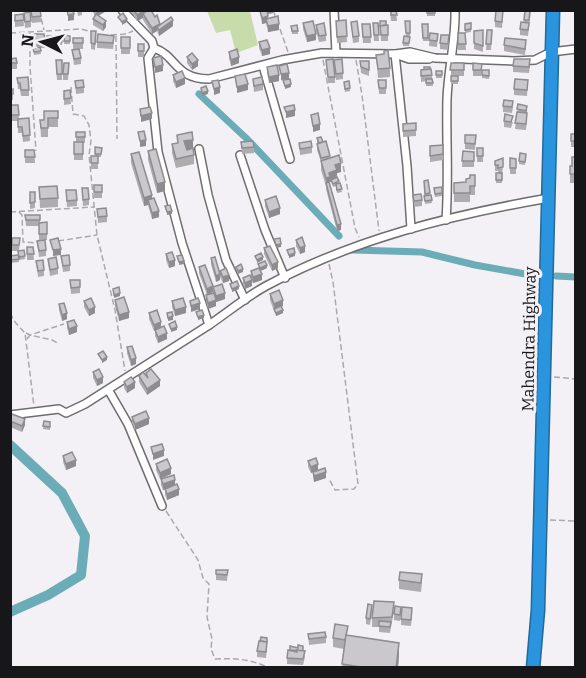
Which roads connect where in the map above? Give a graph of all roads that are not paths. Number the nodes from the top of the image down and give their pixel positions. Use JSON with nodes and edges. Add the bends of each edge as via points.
{"nodes":[{"id":1,"x":122,"y":10,"type":"edge"},
{"id":2,"x":333,"y":10,"type":"edge"},
{"id":3,"x":455,"y":10,"type":"edge"},
{"id":4,"x":553,"y":10,"type":"edge"},
{"id":5,"x":154,"y":48,"type":"junction"},
{"id":6,"x":576,"y":49,"type":"edge"},
{"id":7,"x":551,"y":52,"type":"junction"},
{"id":8,"x":336,"y":53,"type":"junction"},
{"id":9,"x":395,"y":54,"type":"junction"},
{"id":10,"x":452,"y":58,"type":"junction"},
{"id":11,"x":263,"y":66,"type":"junction"},
{"id":12,"x":199,"y":149,"type":"dead end"},
{"id":13,"x":240,"y":155,"type":"dead end"},
{"id":14,"x":290,"y":159,"type":"dead end"},
{"id":15,"x":549,"y":198,"type":"junction"},
{"id":16,"x":446,"y":220,"type":"junction"},
{"id":17,"x":411,"y":229,"type":"junction"},
{"id":18,"x":285,"y":278,"type":"junction"},
{"id":19,"x":245,"y":300,"type":"junction"},
{"id":20,"x":209,"y":325,"type":"junction"},
{"id":21,"x":109,"y":391,"type":"junction"},
{"id":22,"x":10,"y":415,"type":"edge"},
{"id":23,"x":162,"y":506,"type":"road end"},
{"id":24,"x":533,"y":668,"type":"edge"}],
"edges":[{"from":1,"to":5,"type":"street"},
{"from":2,"to":8,"type":"street"},
{"from":3,"to":10,"type":"street"},
{"from":4,"to":7,"type":"highway","name":"Mahendra Highway"},
{"from":5,"to":11,"type":"street","via":[[187,75],[198,79]]},
{"from":5,"to":20,"type":"street","via":[[148,58],[158,152]]},
{"from":6,"to":7,"type":"street"},
{"from":7,"to":10,"type":"street","via":[[535,60]]},
{"from":7,"to":15,"type":"highway","name":"Mahendra Highway"},
{"from":8,"to":9,"type":"street"},
{"from":8,"to":11,"type":"street"},
{"from":9,"to":10,"type":"street","via":[[410,52]]},
{"from":9,"to":17,"type":"street"},
{"from":10,"to":16,"type":"street","via":[[447,98]]},
{"from":11,"to":14,"type":"street"},
{"from":12,"to":19,"type":"street","via":[[226,260]]},
{"from":13,"to":18,"type":"street"},
{"from":15,"to":16,"type":"street"},
{"from":15,"to":24,"type":"highway","name":"Mahendra Highway","via":[[538,610]]},
{"from":16,"to":17,"type":"street"},
{"from":17,"to":18,"type":"street","via":[[363,243]]},
{"from":18,"to":19,"type":"street"},
{"from":19,"to":20,"type":"street"},
{"from":20,"to":21,"type":"street"},
{"from":21,"to":22,"type":"street","via":[[66,412],[59,409]]},
{"from":21,"to":23,"type":"street","via":[[128,424]]}]}
